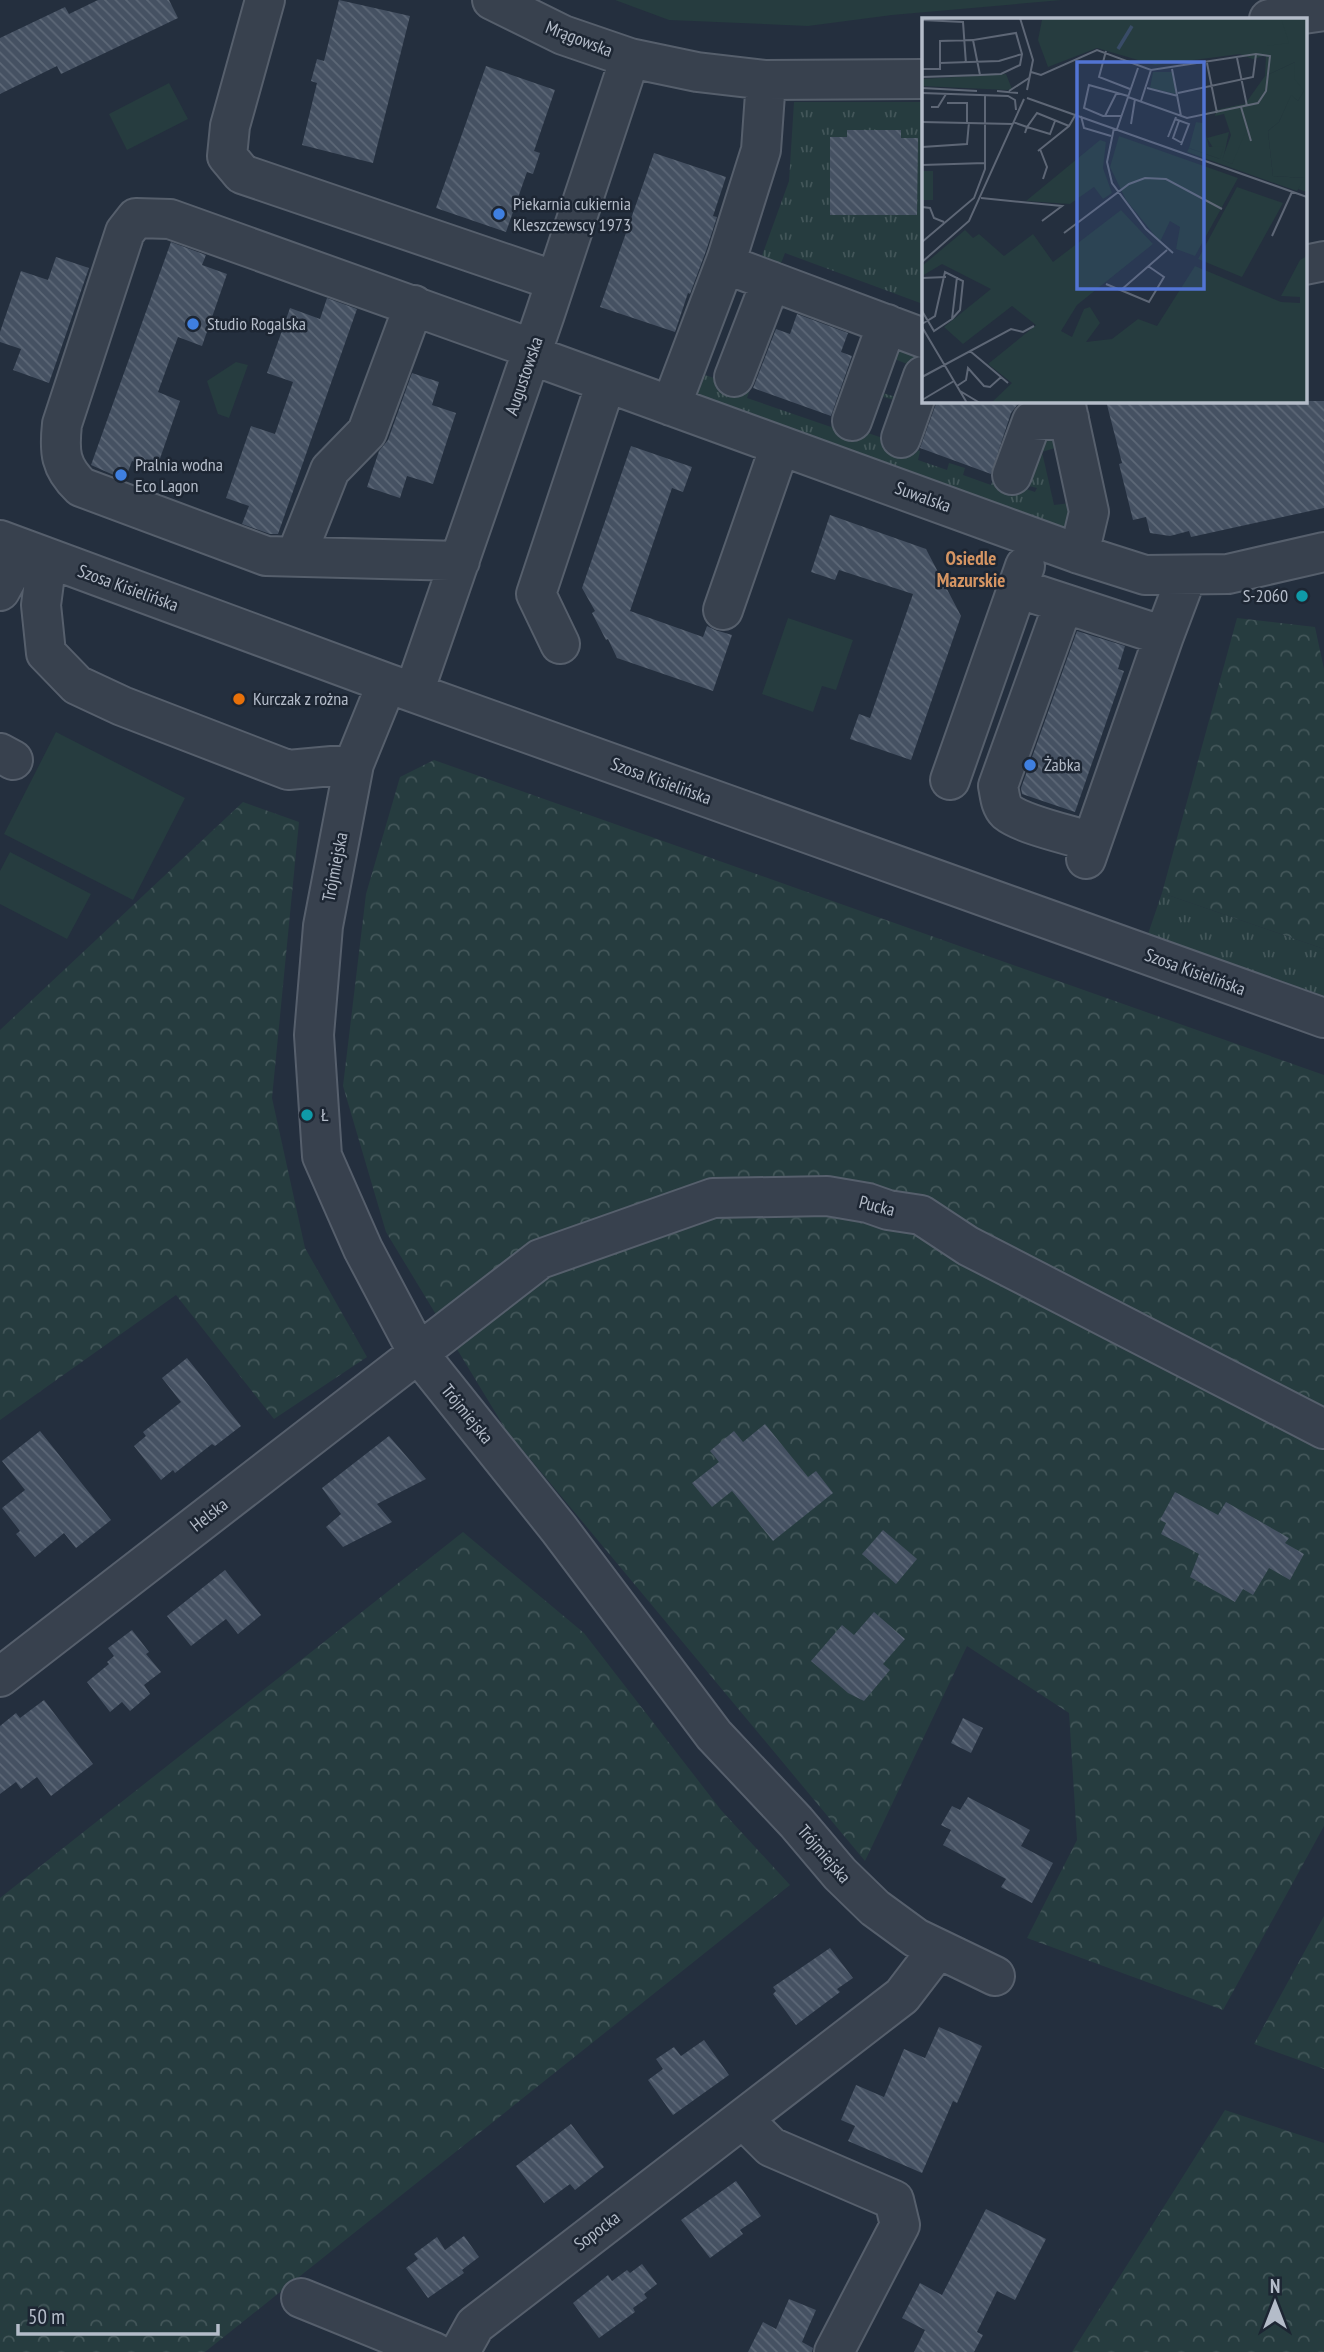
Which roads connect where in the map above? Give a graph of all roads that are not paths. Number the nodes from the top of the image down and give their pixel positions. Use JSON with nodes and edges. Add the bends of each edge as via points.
{"nodes":[{"id":1,"x":265,"y":0,"type":"edge"},
{"id":2,"x":492,"y":0,"type":"edge"},
{"id":3,"x":1324,"y":11,"type":"edge"},
{"id":4,"x":1276,"y":18,"type":"edge"},
{"id":5,"x":630,"y":58,"type":"junction"},
{"id":6,"x":922,"y":79,"type":"edge"},
{"id":7,"x":766,"y":80,"type":"junction"},
{"id":8,"x":1324,"y":261,"type":"edge"},
{"id":9,"x":725,"y":264,"type":"junction"},
{"id":10,"x":1306,"y":265,"type":"edge"},
{"id":11,"x":556,"y":281,"type":"junction"},
{"id":12,"x":771,"y":281,"type":"junction"},
{"id":13,"x":414,"y":305,"type":"junction"},
{"id":14,"x":887,"y":324,"type":"junction"},
{"id":15,"x":922,"y":338,"type":"edge"},
{"id":16,"x":532,"y":352,"type":"junction"},
{"id":17,"x":734,"y":377,"type":"dead end"},
{"id":18,"x":922,"y":379,"type":"edge"},
{"id":19,"x":606,"y":383,"type":"junction"},
{"id":20,"x":671,"y":406,"type":"junction"},
{"id":21,"x":1067,"y":409,"type":"edge"},
{"id":22,"x":852,"y":421,"type":"dead end"},
{"id":23,"x":901,"y":438,"type":"dead end"},
{"id":24,"x":780,"y":446,"type":"junction"},
{"id":25,"x":1012,"y":475,"type":"dead end"},
{"id":26,"x":1035,"y":538,"type":"junction"},
{"id":27,"x":24,"y":549,"type":"edge"},
{"id":28,"x":1324,"y":552,"type":"edge"},
{"id":29,"x":1079,"y":554,"type":"junction"},
{"id":30,"x":296,"y":556,"type":"junction"},
{"id":31,"x":460,"y":561,"type":"junction"},
{"id":32,"x":1187,"y":575,"type":"junction"},
{"id":33,"x":1017,"y":588,"type":"junction"},
{"id":34,"x":0,"y":591,"type":"edge"},
{"id":35,"x":1063,"y":605,"type":"junction"},
{"id":36,"x":723,"y":610,"type":"dead end"},
{"id":37,"x":1164,"y":636,"type":"junction"},
{"id":38,"x":560,"y":644,"type":"dead end"},
{"id":39,"x":401,"y":688,"type":"junction"},
{"id":40,"x":354,"y":764,"type":"junction"},
{"id":41,"x":950,"y":780,"type":"dead end"},
{"id":42,"x":1324,"y":1017,"type":"edge"},
{"id":43,"x":418,"y":1353,"type":"junction"},
{"id":44,"x":1324,"y":1429,"type":"edge"},
{"id":45,"x":0,"y":1676,"type":"edge"},
{"id":46,"x":938,"y":1949,"type":"junction"},
{"id":47,"x":995,"y":1976,"type":"dead end"},
{"id":48,"x":743,"y":2119,"type":"junction"},
{"id":49,"x":301,"y":2298,"type":"dead end"},
{"id":50,"x":435,"y":2352,"type":"edge"},
{"id":51,"x":460,"y":2352,"type":"edge"},
{"id":52,"x":834,"y":2352,"type":"edge"}],
"edges":[{"from":1,"to":11,"type":"street","via":[[230,126],[227,156],[242,174]]},
{"from":2,"to":5,"type":"street","name":"Mrągowska","via":[[563,35]]},
{"from":3,"to":4,"type":"street"},
{"from":5,"to":7,"type":"street","name":"Mrągowska"},
{"from":5,"to":11,"type":"street","name":"Augustowska"},
{"from":6,"to":7,"type":"street","name":"Mrągowska"},
{"from":7,"to":9,"type":"street","via":[[761,150]]},
{"from":8,"to":10,"type":"street"},
{"from":9,"to":12,"type":"street"},
{"from":9,"to":20,"type":"street"},
{"from":11,"to":16,"type":"street","name":"Augustowska"},
{"from":12,"to":14,"type":"street"},
{"from":12,"to":17,"type":"street"},
{"from":13,"to":16,"type":"street","name":"Suwalska"},
{"from":13,"to":30,"type":"street","via":[[367,432],[330,470]]},
{"from":13,"to":30,"type":"street","name":"Suwalska","via":[[170,219],[136,218],[125,232],[62,424],[60,449],[67,473],[81,487],[266,556]]},
{"from":14,"to":15,"type":"street"},
{"from":14,"to":22,"type":"street"},
{"from":16,"to":19,"type":"street","name":"Suwalska"},
{"from":16,"to":31,"type":"street","name":"Augustowska"},
{"from":18,"to":23,"type":"street"},
{"from":19,"to":20,"type":"street","name":"Suwalska"},
{"from":19,"to":38,"type":"street","via":[[536,594]]},
{"from":20,"to":24,"type":"street","name":"Suwalska"},
{"from":21,"to":25,"type":"street","via":[[1032,421]]},
{"from":21,"to":29,"type":"street","via":[[1089,512]]},
{"from":24,"to":26,"type":"street","name":"Suwalska"},
{"from":24,"to":36,"type":"street"},
{"from":26,"to":29,"type":"street","name":"Suwalska"},
{"from":26,"to":33,"type":"street"},
{"from":27,"to":34,"type":"street"},
{"from":27,"to":39,"type":"street","name":"Szosa Kisielińska"},
{"from":27,"to":40,"type":"street","via":[[41,605],[46,653],[77,685],[288,770]]},
{"from":28,"to":32,"type":"street","name":"Suwalska","via":[[1228,574]]},
{"from":29,"to":32,"type":"street","name":"Suwalska","via":[[1145,575]]},
{"from":30,"to":31,"type":"street"},
{"from":31,"to":39,"type":"street","name":"Augustowska"},
{"from":32,"to":37,"type":"street"},
{"from":33,"to":35,"type":"street"},
{"from":33,"to":41,"type":"street"},
{"from":35,"to":37,"type":"street"},
{"from":35,"to":37,"type":"street","via":[[998,786],[1008,812],[1089,851]]},
{"from":39,"to":40,"type":"street","name":"Trójmiejska"},
{"from":39,"to":42,"type":"street","name":"Szosa Kisielińska"},
{"from":40,"to":43,"type":"street","name":"Trójmiejska","via":[[323,926],[316,1008],[321,1156],[362,1249]]},
{"from":43,"to":44,"type":"street","name":"Pucka","via":[[540,1259],[713,1198],[827,1196],[921,1215],[968,1246]]},
{"from":43,"to":45,"type":"street","name":"Helska"},
{"from":43,"to":46,"type":"street","name":"Trójmiejska","via":[[559,1529],[714,1735],[875,1908]]},
{"from":46,"to":47,"type":"street","name":"Trójmiejska"},
{"from":46,"to":48,"type":"street","name":"Sopocka","via":[[902,1996]]},
{"from":48,"to":51,"type":"street","name":"Sopocka","via":[[475,2325]]},
{"from":48,"to":52,"type":"street","via":[[771,2147],[894,2200],[900,2225]]},
{"from":49,"to":50,"type":"street"}]}
